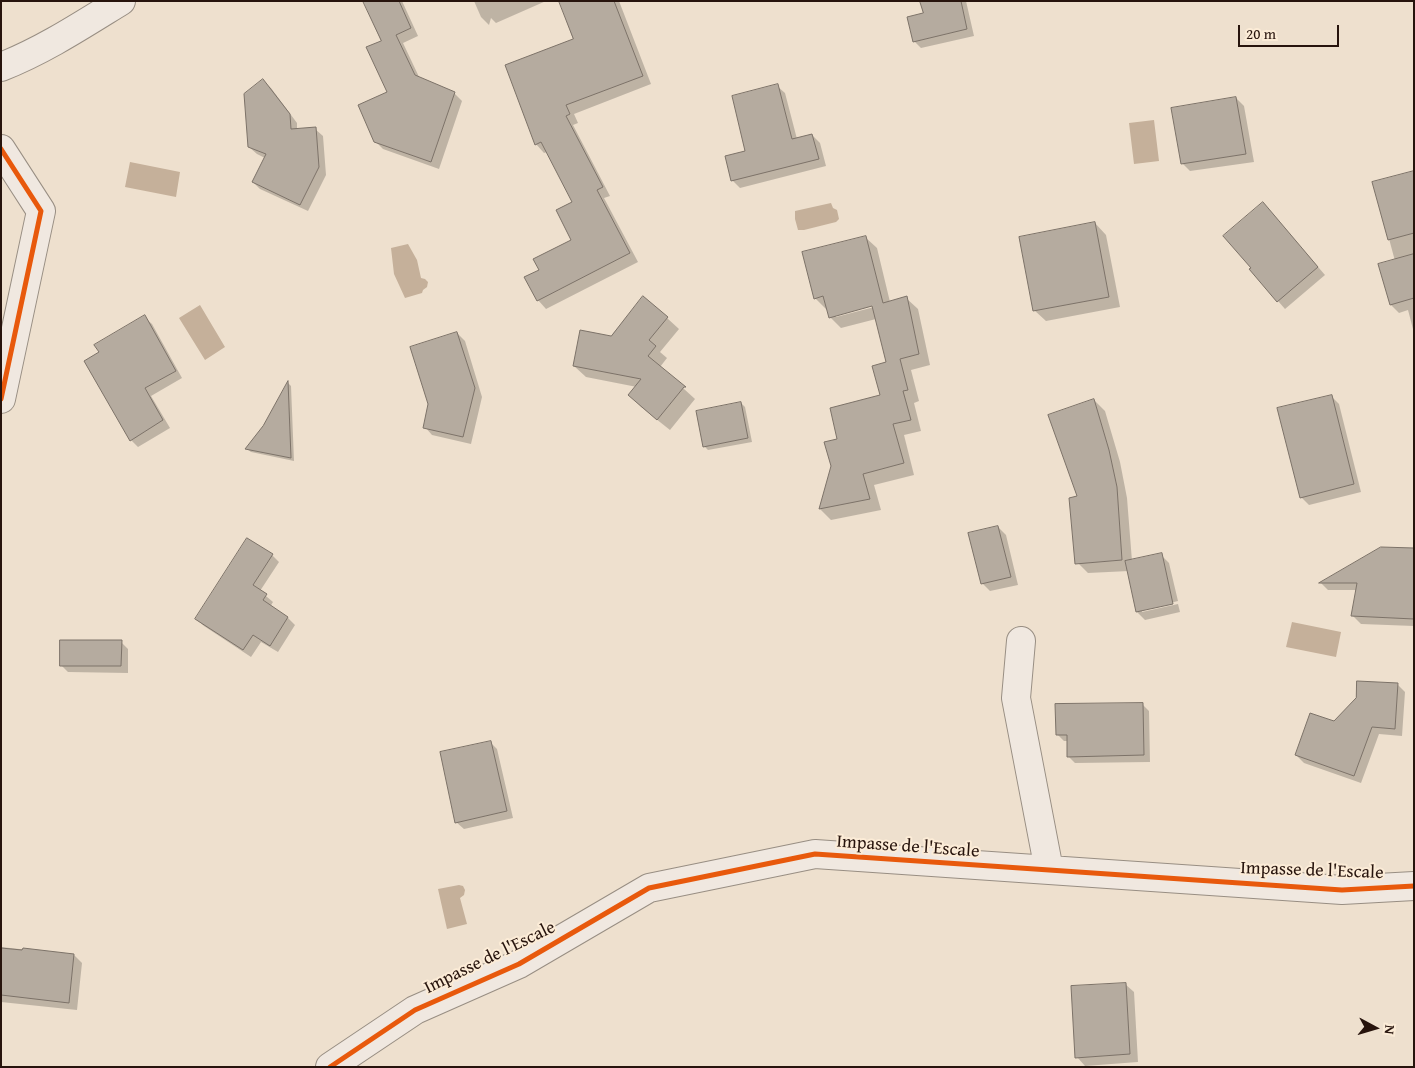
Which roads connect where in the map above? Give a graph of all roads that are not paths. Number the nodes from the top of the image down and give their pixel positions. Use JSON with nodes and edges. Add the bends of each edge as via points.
{"nodes":[{"id":1,"x":121,"y":1,"type":"edge"},
{"id":2,"x":1,"y":67,"type":"edge"},
{"id":3,"x":1,"y":149,"type":"edge"},
{"id":4,"x":1,"y":399,"type":"edge"},
{"id":5,"x":1021,"y":641,"type":"dead end"},
{"id":6,"x":1049,"y":870,"type":"junction"},
{"id":7,"x":1414,"y":886,"type":"edge"},
{"id":8,"x":330,"y":1067,"type":"edge"}],
"edges":[{"from":1,"to":2,"type":"street","via":[[57,40]]},
{"from":3,"to":4,"type":"street","via":[[41,211]]},
{"from":5,"to":6,"type":"street","via":[[1016,698]]},
{"from":6,"to":7,"type":"street","name":"Impasse de l'Escale","via":[[1342,890]]},
{"from":6,"to":8,"type":"street","name":"Impasse de l'Escale","via":[[815,854],[649,888],[519,964],[415,1010]]}]}
